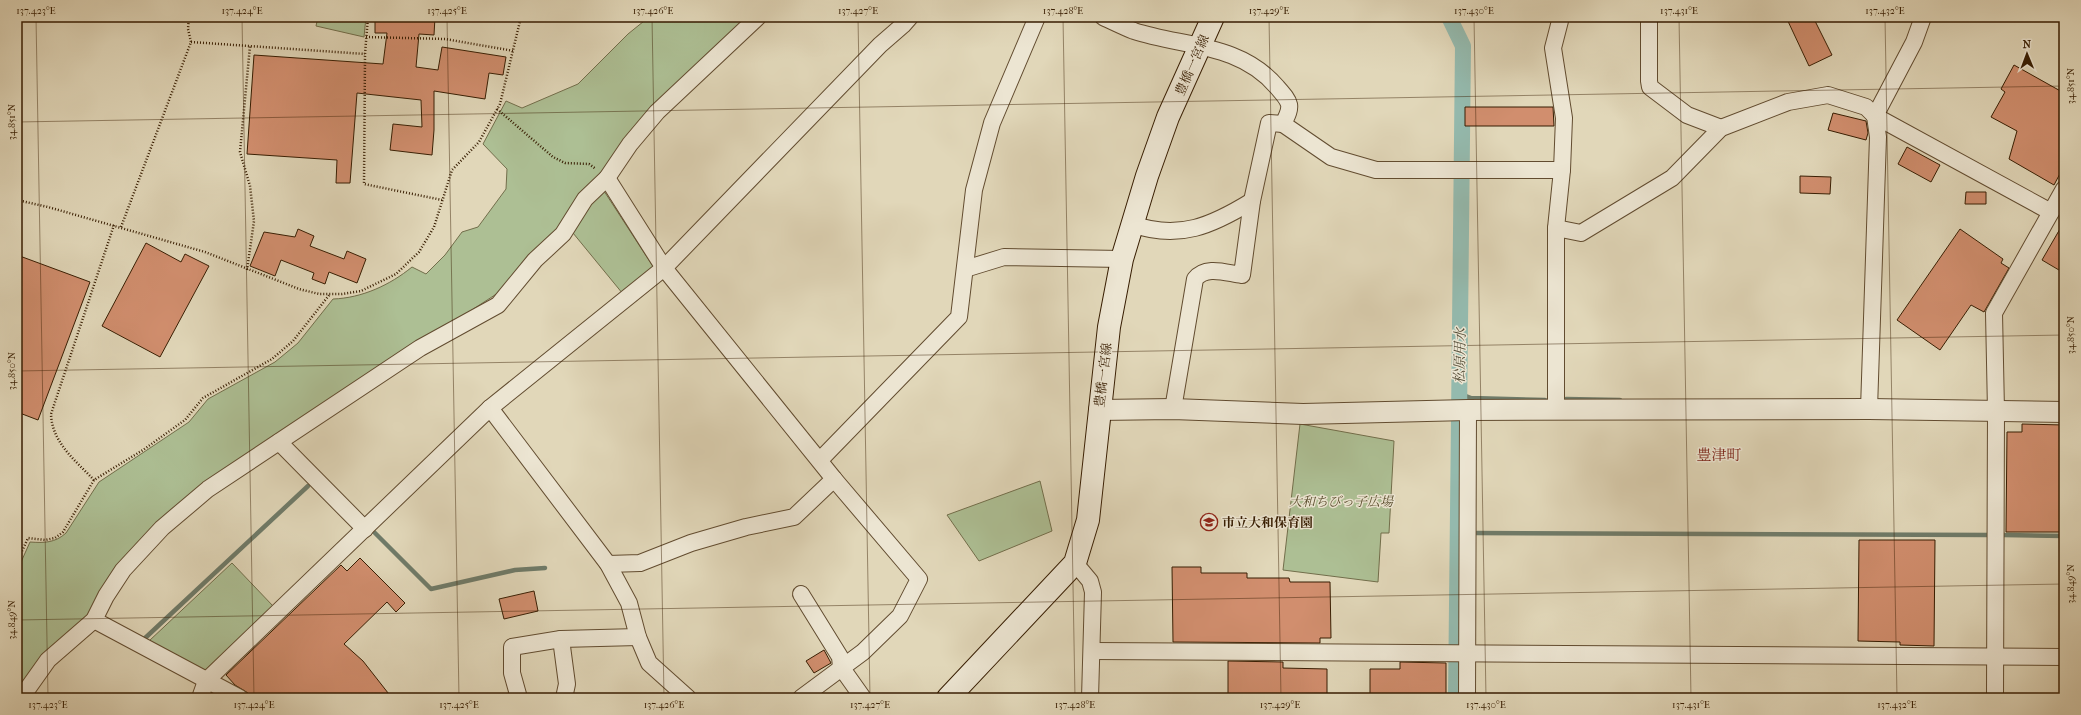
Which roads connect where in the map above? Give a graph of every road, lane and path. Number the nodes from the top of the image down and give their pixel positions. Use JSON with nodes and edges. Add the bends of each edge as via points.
{"nodes":[{"id":1,"x":189,"y":17,"type":"edge"},
{"id":2,"x":368,"y":17,"type":"edge"},
{"id":3,"x":521,"y":17,"type":"edge"},
{"id":4,"x":758,"y":17,"type":"edge"},
{"id":5,"x":910,"y":17,"type":"edge"},
{"id":6,"x":1037,"y":17,"type":"edge"},
{"id":7,"x":1103,"y":17,"type":"edge"},
{"id":8,"x":1214,"y":17,"type":"edge"},
{"id":9,"x":1561,"y":17,"type":"edge"},
{"id":10,"x":1649,"y":17,"type":"edge"},
{"id":11,"x":1923,"y":17,"type":"edge"},
{"id":12,"x":366,"y":37,"type":"junction"},
{"id":13,"x":191,"y":42,"type":"junction"},
{"id":14,"x":250,"y":46,"type":"junction"},
{"id":15,"x":1202,"y":46,"type":"junction"},
{"id":16,"x":514,"y":51,"type":"junction"},
{"id":17,"x":365,"y":54,"type":"junction"},
{"id":18,"x":497,"y":109,"type":"junction"},
{"id":19,"x":1875,"y":116,"type":"junction"},
{"id":20,"x":1283,"y":124,"type":"junction"},
{"id":21,"x":1721,"y":128,"type":"junction"},
{"id":22,"x":1562,"y":170,"type":"junction"},
{"id":23,"x":607,"y":178,"type":"junction"},
{"id":24,"x":2064,"y":189,"type":"edge"},
{"id":25,"x":17,"y":200,"type":"edge"},
{"id":26,"x":442,"y":200,"type":"junction"},
{"id":27,"x":1252,"y":201,"type":"junction"},
{"id":28,"x":2051,"y":212,"type":"junction"},
{"id":29,"x":1132,"y":224,"type":"junction"},
{"id":30,"x":114,"y":226,"type":"junction"},
{"id":31,"x":121,"y":227,"type":"junction"},
{"id":32,"x":1556,"y":228,"type":"junction"},
{"id":33,"x":1122,"y":259,"type":"junction"},
{"id":34,"x":664,"y":268,"type":"junction"},
{"id":35,"x":965,"y":269,"type":"junction"},
{"id":36,"x":247,"y":270,"type":"junction"},
{"id":37,"x":330,"y":294,"type":"junction"},
{"id":38,"x":490,"y":408,"type":"junction"},
{"id":39,"x":1173,"y":408,"type":"junction"},
{"id":40,"x":1869,"y":409,"type":"junction"},
{"id":41,"x":1099,"y":410,"type":"junction"},
{"id":42,"x":1468,"y":410,"type":"junction"},
{"id":43,"x":1556,"y":411,"type":"junction"},
{"id":44,"x":1996,"y":411,"type":"junction"},
{"id":45,"x":2064,"y":412,"type":"edge"},
{"id":46,"x":279,"y":442,"type":"junction"},
{"id":47,"x":820,"y":460,"type":"junction"},
{"id":48,"x":834,"y":479,"type":"junction"},
{"id":49,"x":94,"y":480,"type":"junction"},
{"id":50,"x":365,"y":529,"type":"junction"},
{"id":51,"x":17,"y":562,"type":"edge"},
{"id":52,"x":1075,"y":563,"type":"junction"},
{"id":53,"x":608,"y":564,"type":"junction"},
{"id":54,"x":801,"y":594,"type":"dead end"},
{"id":55,"x":94,"y":620,"type":"junction"},
{"id":56,"x":638,"y":637,"type":"junction"},
{"id":57,"x":561,"y":639,"type":"junction"},
{"id":58,"x":1093,"y":651,"type":"junction"},
{"id":59,"x":1467,"y":654,"type":"junction"},
{"id":60,"x":1995,"y":656,"type":"junction"},
{"id":61,"x":2064,"y":657,"type":"edge"},
{"id":62,"x":841,"y":667,"type":"junction"},
{"id":63,"x":206,"y":682,"type":"junction"},
{"id":64,"x":21,"y":698,"type":"edge"},
{"id":65,"x":200,"y":698,"type":"edge"},
{"id":66,"x":240,"y":698,"type":"edge"},
{"id":67,"x":519,"y":698,"type":"edge"},
{"id":68,"x":564,"y":698,"type":"edge"},
{"id":69,"x":688,"y":698,"type":"edge"},
{"id":70,"x":801,"y":698,"type":"edge"},
{"id":71,"x":863,"y":698,"type":"edge"},
{"id":72,"x":948,"y":698,"type":"edge"},
{"id":73,"x":1090,"y":698,"type":"edge"},
{"id":74,"x":1467,"y":698,"type":"edge"},
{"id":75,"x":1994,"y":698,"type":"edge"}],
"edges":[{"from":1,"to":13,"type":"path"},
{"from":2,"to":12,"type":"path"},
{"from":3,"to":16,"type":"path"},
{"from":4,"to":23,"type":"street","via":[[657,112],[630,144]]},
{"from":5,"to":34,"type":"street"},
{"from":6,"to":35,"type":"street","via":[[992,123],[974,190]]},
{"from":7,"to":15,"type":"street","via":[[1134,31]]},
{"from":8,"to":15,"type":"main road","name":"豊橋一宮線"},
{"from":9,"to":22,"type":"street","via":[[1553,48],[1564,118]]},
{"from":10,"to":21,"type":"street","via":[[1650,87],[1687,115]]},
{"from":11,"to":19,"type":"street","via":[[1914,42]]},
{"from":12,"to":16,"type":"path","via":[[445,39]]},
{"from":12,"to":17,"type":"path"},
{"from":13,"to":14,"type":"path"},
{"from":13,"to":31,"type":"path"},
{"from":14,"to":17,"type":"path"},
{"from":14,"to":36,"type":"path","via":[[240,152],[250,186],[254,220]]},
{"from":15,"to":20,"type":"street","via":[[1243,61],[1268,77],[1290,102],[1290,111]]},
{"from":15,"to":29,"type":"main road","name":"豊橋一宮線","via":[[1168,117]]},
{"from":16,"to":18,"type":"path"},
{"from":17,"to":26,"type":"path","via":[[364,184]]},
{"from":18,"to":23,"type":"path","via":[[553,158],[565,163],[589,164]]},
{"from":18,"to":26,"type":"path","via":[[479,142],[452,170]]},
{"from":19,"to":21,"type":"street","via":[[1866,107],[1828,95],[1788,102]]},
{"from":19,"to":28,"type":"street"},
{"from":19,"to":40,"type":"street","via":[[1878,137]]},
{"from":20,"to":22,"type":"street","via":[[1331,157],[1376,170]]},
{"from":20,"to":27,"type":"street","via":[[1269,123]]},
{"from":21,"to":32,"type":"street","via":[[1672,178],[1601,222],[1581,234]]},
{"from":22,"to":32,"type":"street"},
{"from":23,"to":34,"type":"street"},
{"from":23,"to":46,"type":"street","via":[[585,198],[563,234],[535,260],[498,305],[420,348]]},
{"from":24,"to":28,"type":"street"},
{"from":25,"to":30,"type":"path"},
{"from":26,"to":37,"type":"path","via":[[434,227],[419,252],[396,274],[361,291]]},
{"from":27,"to":29,"type":"street","via":[[1222,220],[1198,228],[1148,230]]},
{"from":27,"to":39,"type":"street","via":[[1242,275],[1207,270],[1195,279]]},
{"from":28,"to":44,"type":"street","via":[[1994,314]]},
{"from":29,"to":33,"type":"main road","name":"豊橋一宮線"},
{"from":30,"to":31,"type":"path"},
{"from":30,"to":49,"type":"path","via":[[51,414],[52,430],[56,438]]},
{"from":31,"to":36,"type":"path","via":[[205,252]]},
{"from":32,"to":43,"type":"street"},
{"from":33,"to":35,"type":"street","via":[[1004,258]]},
{"from":33,"to":41,"type":"main road","name":"豊橋一宮線","via":[[1109,327]]},
{"from":34,"to":38,"type":"street"},
{"from":34,"to":47,"type":"street"},
{"from":35,"to":47,"type":"street","via":[[959,317]]},
{"from":36,"to":37,"type":"path","via":[[299,289]]},
{"from":37,"to":49,"type":"path","via":[[293,341],[272,359],[203,398],[185,420]]},
{"from":38,"to":50,"type":"street"},
{"from":38,"to":53,"type":"street"},
{"from":39,"to":41,"type":"street"},
{"from":39,"to":42,"type":"street","via":[[1303,414]]},
{"from":40,"to":43,"type":"street"},
{"from":40,"to":44,"type":"street"},
{"from":41,"to":52,"type":"main road","name":"豊橋一宮線","via":[[1088,520]]},
{"from":42,"to":43,"type":"street"},
{"from":42,"to":59,"type":"street"},
{"from":44,"to":45,"type":"street"},
{"from":44,"to":60,"type":"street"},
{"from":46,"to":50,"type":"street"},
{"from":46,"to":55,"type":"street","via":[[208,489],[162,528],[123,570]]},
{"from":47,"to":48,"type":"street"},
{"from":48,"to":53,"type":"street","via":[[794,516],[691,543],[640,563]]},
{"from":48,"to":62,"type":"street","via":[[919,579],[900,616],[863,652]]},
{"from":49,"to":51,"type":"path","via":[[63,532],[55,538],[45,540],[28,538]]},
{"from":50,"to":63,"type":"street"},
{"from":52,"to":58,"type":"street","via":[[1090,581],[1093,592]]},
{"from":52,"to":72,"type":"main road","name":"豊橋一宮線"},
{"from":53,"to":56,"type":"street","via":[[629,603]]},
{"from":54,"to":62,"type":"street","via":[[840,657]]},
{"from":55,"to":63,"type":"street"},
{"from":55,"to":64,"type":"street","via":[[48,660]]},
{"from":56,"to":57,"type":"street"},
{"from":56,"to":69,"type":"street","via":[[649,662]]},
{"from":57,"to":67,"type":"street","via":[[512,647],[512,673]]},
{"from":57,"to":68,"type":"street","via":[[567,684]]},
{"from":58,"to":59,"type":"street"},
{"from":58,"to":73,"type":"street"},
{"from":59,"to":60,"type":"street"},
{"from":59,"to":74,"type":"street"},
{"from":60,"to":61,"type":"street"},
{"from":60,"to":75,"type":"street"},
{"from":62,"to":70,"type":"street"},
{"from":62,"to":71,"type":"street"},
{"from":63,"to":65,"type":"street"},
{"from":63,"to":66,"type":"street"}]}
